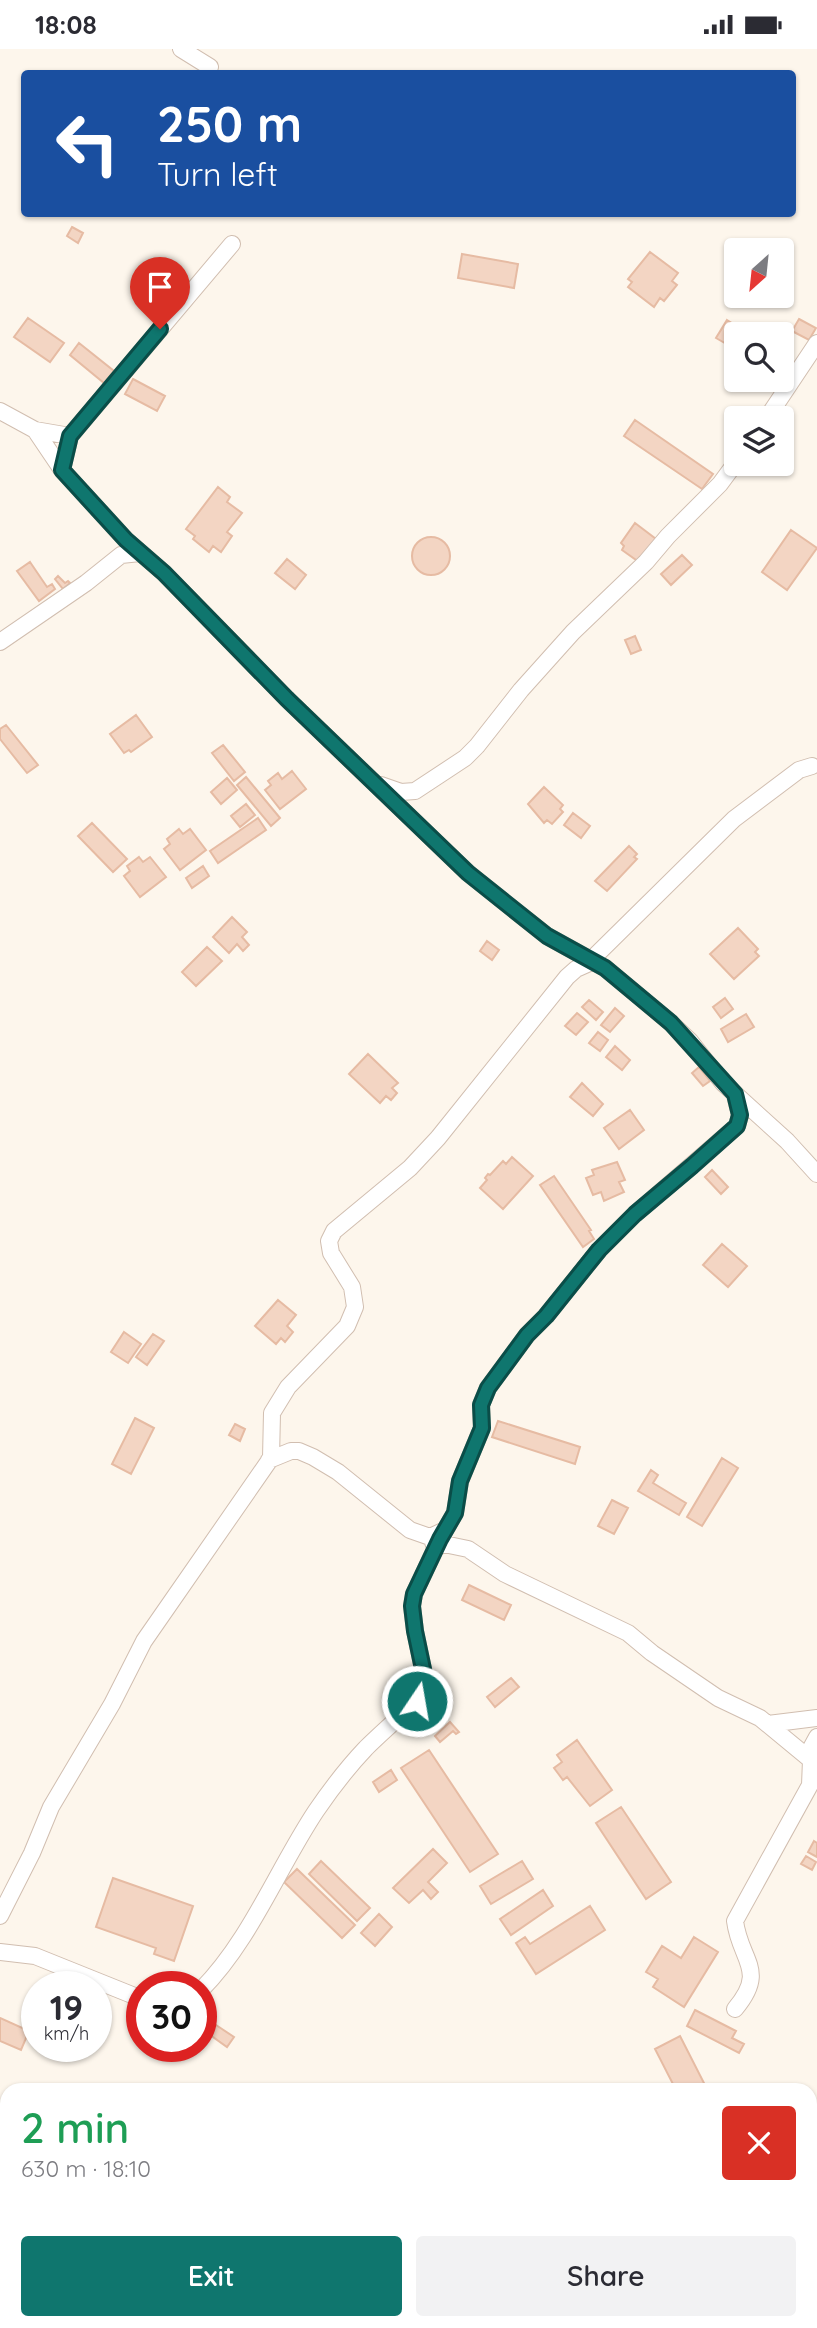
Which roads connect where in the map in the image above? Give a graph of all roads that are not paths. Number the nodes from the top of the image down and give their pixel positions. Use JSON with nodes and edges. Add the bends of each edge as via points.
{"nodes":[{"id":1,"x":181,"y":49,"type":"edge"},
{"id":2,"x":210,"y":67,"type":"dead end"},
{"id":3,"x":232,"y":244,"type":"dead end"},
{"id":4,"x":817,"y":343,"type":"edge"},
{"id":5,"x":775,"y":406,"type":"edge"},
{"id":6,"x":0,"y":411,"type":"edge"},
{"id":7,"x":34,"y":430,"type":"junction"},
{"id":8,"x":70,"y":436,"type":"junction"},
{"id":9,"x":62,"y":470,"type":"junction"},
{"id":10,"x":726,"y":476,"type":"edge"},
{"id":11,"x":124,"y":547,"type":"junction"},
{"id":12,"x":0,"y":642,"type":"edge"},
{"id":13,"x":812,"y":766,"type":"dead end"},
{"id":14,"x":373,"y":782,"type":"junction"},
{"id":15,"x":415,"y":791,"type":"junction"},
{"id":16,"x":416,"y":822,"type":"junction"},
{"id":17,"x":572,"y":950,"type":"junction"},
{"id":18,"x":593,"y":961,"type":"junction"},
{"id":19,"x":576,"y":969,"type":"junction"},
{"id":20,"x":735,"y":1094,"type":"junction"},
{"id":21,"x":760,"y":1117,"type":"junction"},
{"id":22,"x":737,"y":1126,"type":"junction"},
{"id":23,"x":817,"y":1174,"type":"edge"},
{"id":24,"x":272,"y":1422,"type":"junction"},
{"id":25,"x":299,"y":1451,"type":"junction"},
{"id":26,"x":269,"y":1460,"type":"junction"},
{"id":27,"x":437,"y":1538,"type":"junction"},
{"id":28,"x":817,"y":1717,"type":"edge"},
{"id":29,"x":768,"y":1724,"type":"junction"},
{"id":30,"x":817,"y":1737,"type":"edge"},
{"id":31,"x":810,"y":1759,"type":"junction"},
{"id":32,"x":0,"y":1916,"type":"edge"},
{"id":33,"x":0,"y":1952,"type":"edge"},
{"id":34,"x":216,"y":1971,"type":"edge"},
{"id":35,"x":126,"y":1993,"type":"edge"},
{"id":36,"x":735,"y":2009,"type":"dead end"}],
"edges":[{"from":1,"to":2,"type":"street"},
{"from":3,"to":8,"type":"street"},
{"from":4,"to":5,"type":"street"},
{"from":6,"to":7,"type":"street"},
{"from":7,"to":8,"type":"street"},
{"from":7,"to":9,"type":"street"},
{"from":8,"to":9,"type":"street"},
{"from":9,"to":11,"type":"street"},
{"from":10,"to":15,"type":"street","via":[[573,632],[477,746]]},
{"from":11,"to":12,"type":"street","via":[[86,583]]},
{"from":11,"to":14,"type":"street","via":[[140,553],[164,573]]},
{"from":13,"to":18,"type":"street","via":[[799,770],[734,819]]},
{"from":14,"to":15,"type":"street","via":[[401,792]]},
{"from":14,"to":16,"type":"street"},
{"from":15,"to":16,"type":"street"},
{"from":16,"to":17,"type":"street","via":[[468,873],[547,936]]},
{"from":17,"to":18,"type":"street"},
{"from":17,"to":19,"type":"street"},
{"from":18,"to":19,"type":"street"},
{"from":18,"to":20,"type":"street","via":[[671,1023]]},
{"from":19,"to":24,"type":"street","via":[[429,1148],[334,1231],[329,1241],[331,1253],[352,1287],[355,1307],[347,1326],[288,1387],[272,1413]]},
{"from":20,"to":21,"type":"street"},
{"from":20,"to":22,"type":"street","via":[[740,1115]]},
{"from":21,"to":22,"type":"street"},
{"from":21,"to":23,"type":"street"},
{"from":22,"to":27,"type":"street","via":[[599,1250],[505,1363],[481,1405],[482,1428],[460,1481],[455,1513]]},
{"from":24,"to":25,"type":"street"},
{"from":24,"to":26,"type":"street"},
{"from":25,"to":26,"type":"street"},
{"from":25,"to":27,"type":"street","via":[[338,1472],[410,1529]]},
{"from":26,"to":32,"type":"street","via":[[144,1641],[51,1807]]},
{"from":27,"to":29,"type":"street","via":[[467,1549],[505,1574],[628,1633],[718,1698]]},
{"from":27,"to":34,"type":"street","via":[[412,1606],[427,1688],[366,1748],[315,1812]]},
{"from":28,"to":29,"type":"street"},
{"from":29,"to":31,"type":"street"},
{"from":30,"to":31,"type":"street"},
{"from":31,"to":36,"type":"street","via":[[810,1785],[735,1921],[751,1974],[746,1996]]},
{"from":33,"to":35,"type":"street","via":[[35,1956]]}]}
